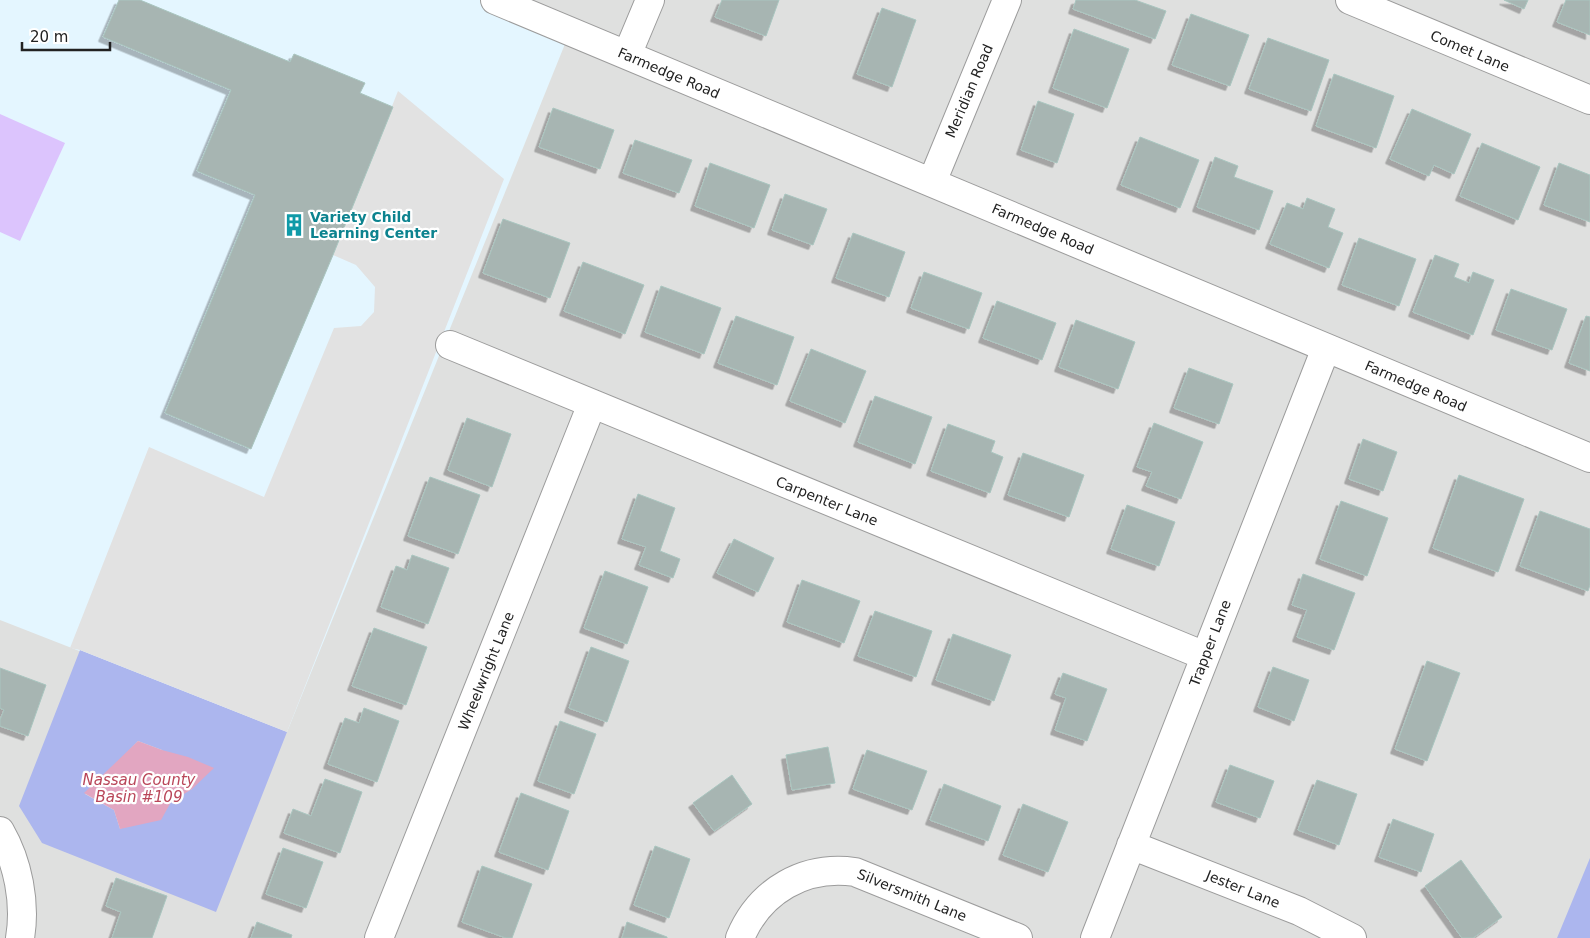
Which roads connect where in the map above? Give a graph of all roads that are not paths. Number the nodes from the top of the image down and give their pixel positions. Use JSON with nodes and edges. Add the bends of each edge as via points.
{"nodes":[{"id":1,"x":495,"y":0,"type":"edge"},
{"id":2,"x":650,"y":0,"type":"edge"},
{"id":3,"x":1007,"y":0,"type":"edge"},
{"id":4,"x":1350,"y":0,"type":"edge"},
{"id":5,"x":627,"y":55,"type":"junction"},
{"id":6,"x":1590,"y":100,"type":"edge"},
{"id":7,"x":932,"y":182,"type":"junction"},
{"id":8,"x":450,"y":345,"type":"dead end"},
{"id":9,"x":1326,"y":348,"type":"junction"},
{"id":10,"x":592,"y":404,"type":"junction"},
{"id":11,"x":1590,"y":458,"type":"edge"},
{"id":12,"x":1205,"y":656,"type":"junction"},
{"id":13,"x":0,"y":831,"type":"edge"},
{"id":14,"x":1132,"y":845,"type":"junction"},
{"id":15,"x":20,"y":938,"type":"edge"},
{"id":16,"x":379,"y":938,"type":"edge"},
{"id":17,"x":740,"y":938,"type":"edge"},
{"id":18,"x":1018,"y":938,"type":"edge"},
{"id":19,"x":1095,"y":938,"type":"edge"},
{"id":20,"x":1352,"y":938,"type":"edge"}],
"edges":[{"from":1,"to":5,"type":"street","name":"Farmedge Road"},
{"from":2,"to":5,"type":"street"},
{"from":3,"to":7,"type":"street","name":"Meridian Road"},
{"from":4,"to":6,"type":"street","name":"Comet Lane"},
{"from":5,"to":7,"type":"street","name":"Farmedge Road"},
{"from":7,"to":9,"type":"street","name":"Farmedge Road"},
{"from":8,"to":10,"type":"street","name":"Carpenter Lane"},
{"from":9,"to":11,"type":"street","name":"Farmedge Road"},
{"from":9,"to":12,"type":"street","name":"Trapper Lane"},
{"from":10,"to":12,"type":"street","name":"Carpenter Lane"},
{"from":10,"to":16,"type":"street","name":"Wheelwright Lane"},
{"from":12,"to":14,"type":"street","name":"Trapper Lane"},
{"from":13,"to":15,"type":"street","via":[[18,879],[23,920]]},
{"from":14,"to":19,"type":"street","name":"Trapper Lane"},
{"from":14,"to":20,"type":"street","name":"Jester Lane","via":[[1299,911]]},
{"from":17,"to":18,"type":"street","name":"Silversmith Lane","via":[[755,911],[776,890],[798,877],[838,870],[855,872]]}]}
